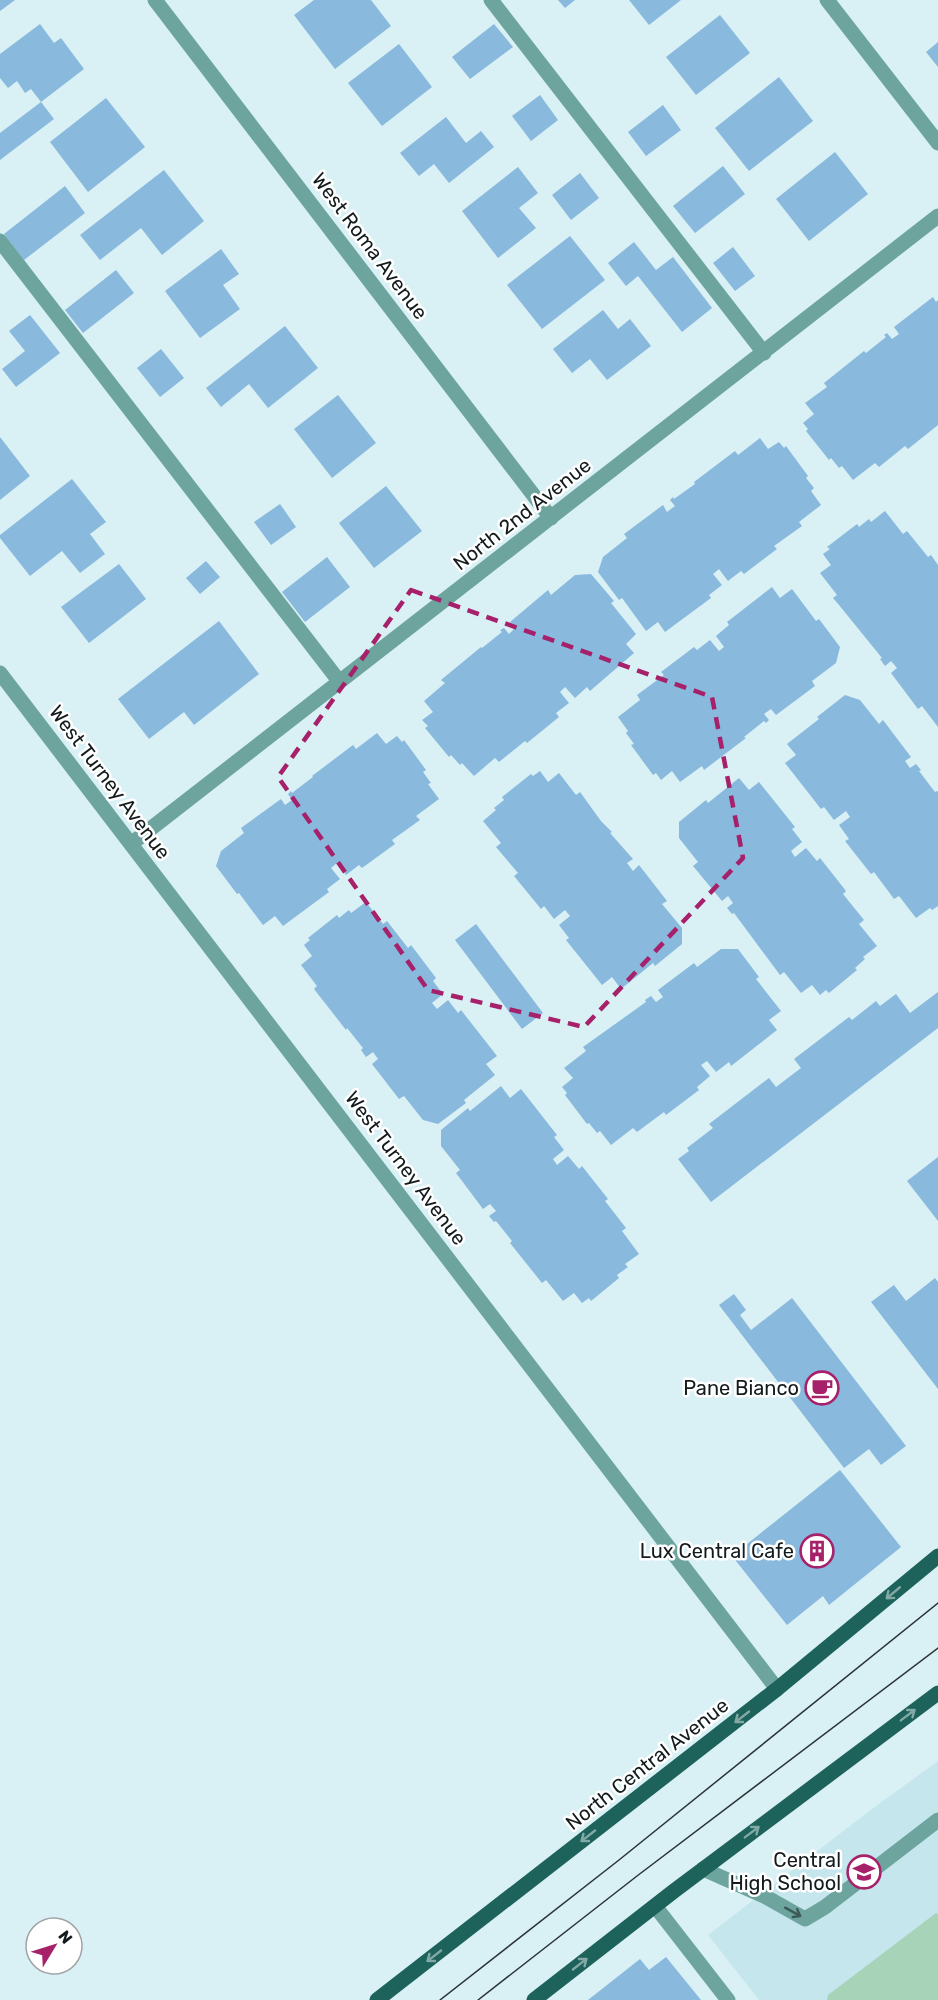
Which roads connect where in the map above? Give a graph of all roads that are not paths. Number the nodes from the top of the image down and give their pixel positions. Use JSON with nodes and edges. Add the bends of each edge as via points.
{"nodes":[{"id":1,"x":155,"y":0,"type":"edge"},
{"id":2,"x":491,"y":0,"type":"edge"},
{"id":3,"x":827,"y":0,"type":"edge"},
{"id":4,"x":938,"y":142,"type":"edge"},
{"id":5,"x":938,"y":216,"type":"edge"},
{"id":6,"x":0,"y":241,"type":"edge"},
{"id":7,"x":764,"y":353,"type":"junction"},
{"id":8,"x":551,"y":518,"type":"junction"},
{"id":9,"x":0,"y":673,"type":"edge"},
{"id":10,"x":339,"y":681,"type":"junction"},
{"id":11,"x":131,"y":844,"type":"junction"},
{"id":12,"x":938,"y":1556,"type":"edge"},
{"id":13,"x":777,"y":1689,"type":"junction"},
{"id":14,"x":938,"y":1693,"type":"edge"},
{"id":15,"x":938,"y":1820,"type":"edge"},
{"id":16,"x":703,"y":1869,"type":"junction"},
{"id":17,"x":655,"y":1906,"type":"junction"},
{"id":18,"x":377,"y":2000,"type":"edge"},
{"id":19,"x":534,"y":2000,"type":"edge"},
{"id":20,"x":728,"y":2000,"type":"edge"}],
"edges":[{"from":1,"to":8,"type":"street","name":"West Roma Avenue"},
{"from":2,"to":7,"type":"street"},
{"from":3,"to":4,"type":"street"},
{"from":5,"to":7,"type":"street","name":"North 2nd Avenue"},
{"from":6,"to":10,"type":"street"},
{"from":7,"to":8,"type":"street","name":"North 2nd Avenue"},
{"from":8,"to":10,"type":"street","name":"North 2nd Avenue"},
{"from":9,"to":11,"type":"street","name":"West Turney Avenue"},
{"from":10,"to":11,"type":"street","name":"North 2nd Avenue"},
{"from":11,"to":13,"type":"street","name":"West Turney Avenue"},
{"from":12,"to":13,"type":"main road","name":"North Central Avenue","one_way":true},
{"from":13,"to":18,"type":"main road","name":"North Central Avenue","one_way":true},
{"from":16,"to":14,"type":"main road","one_way":true},
{"from":16,"to":15,"type":"street","one_way":true,"via":[[805,1919]]},
{"from":16,"to":17,"type":"main road"},
{"from":19,"to":17,"type":"main road","one_way":true},
{"from":17,"to":20,"type":"street"}]}
